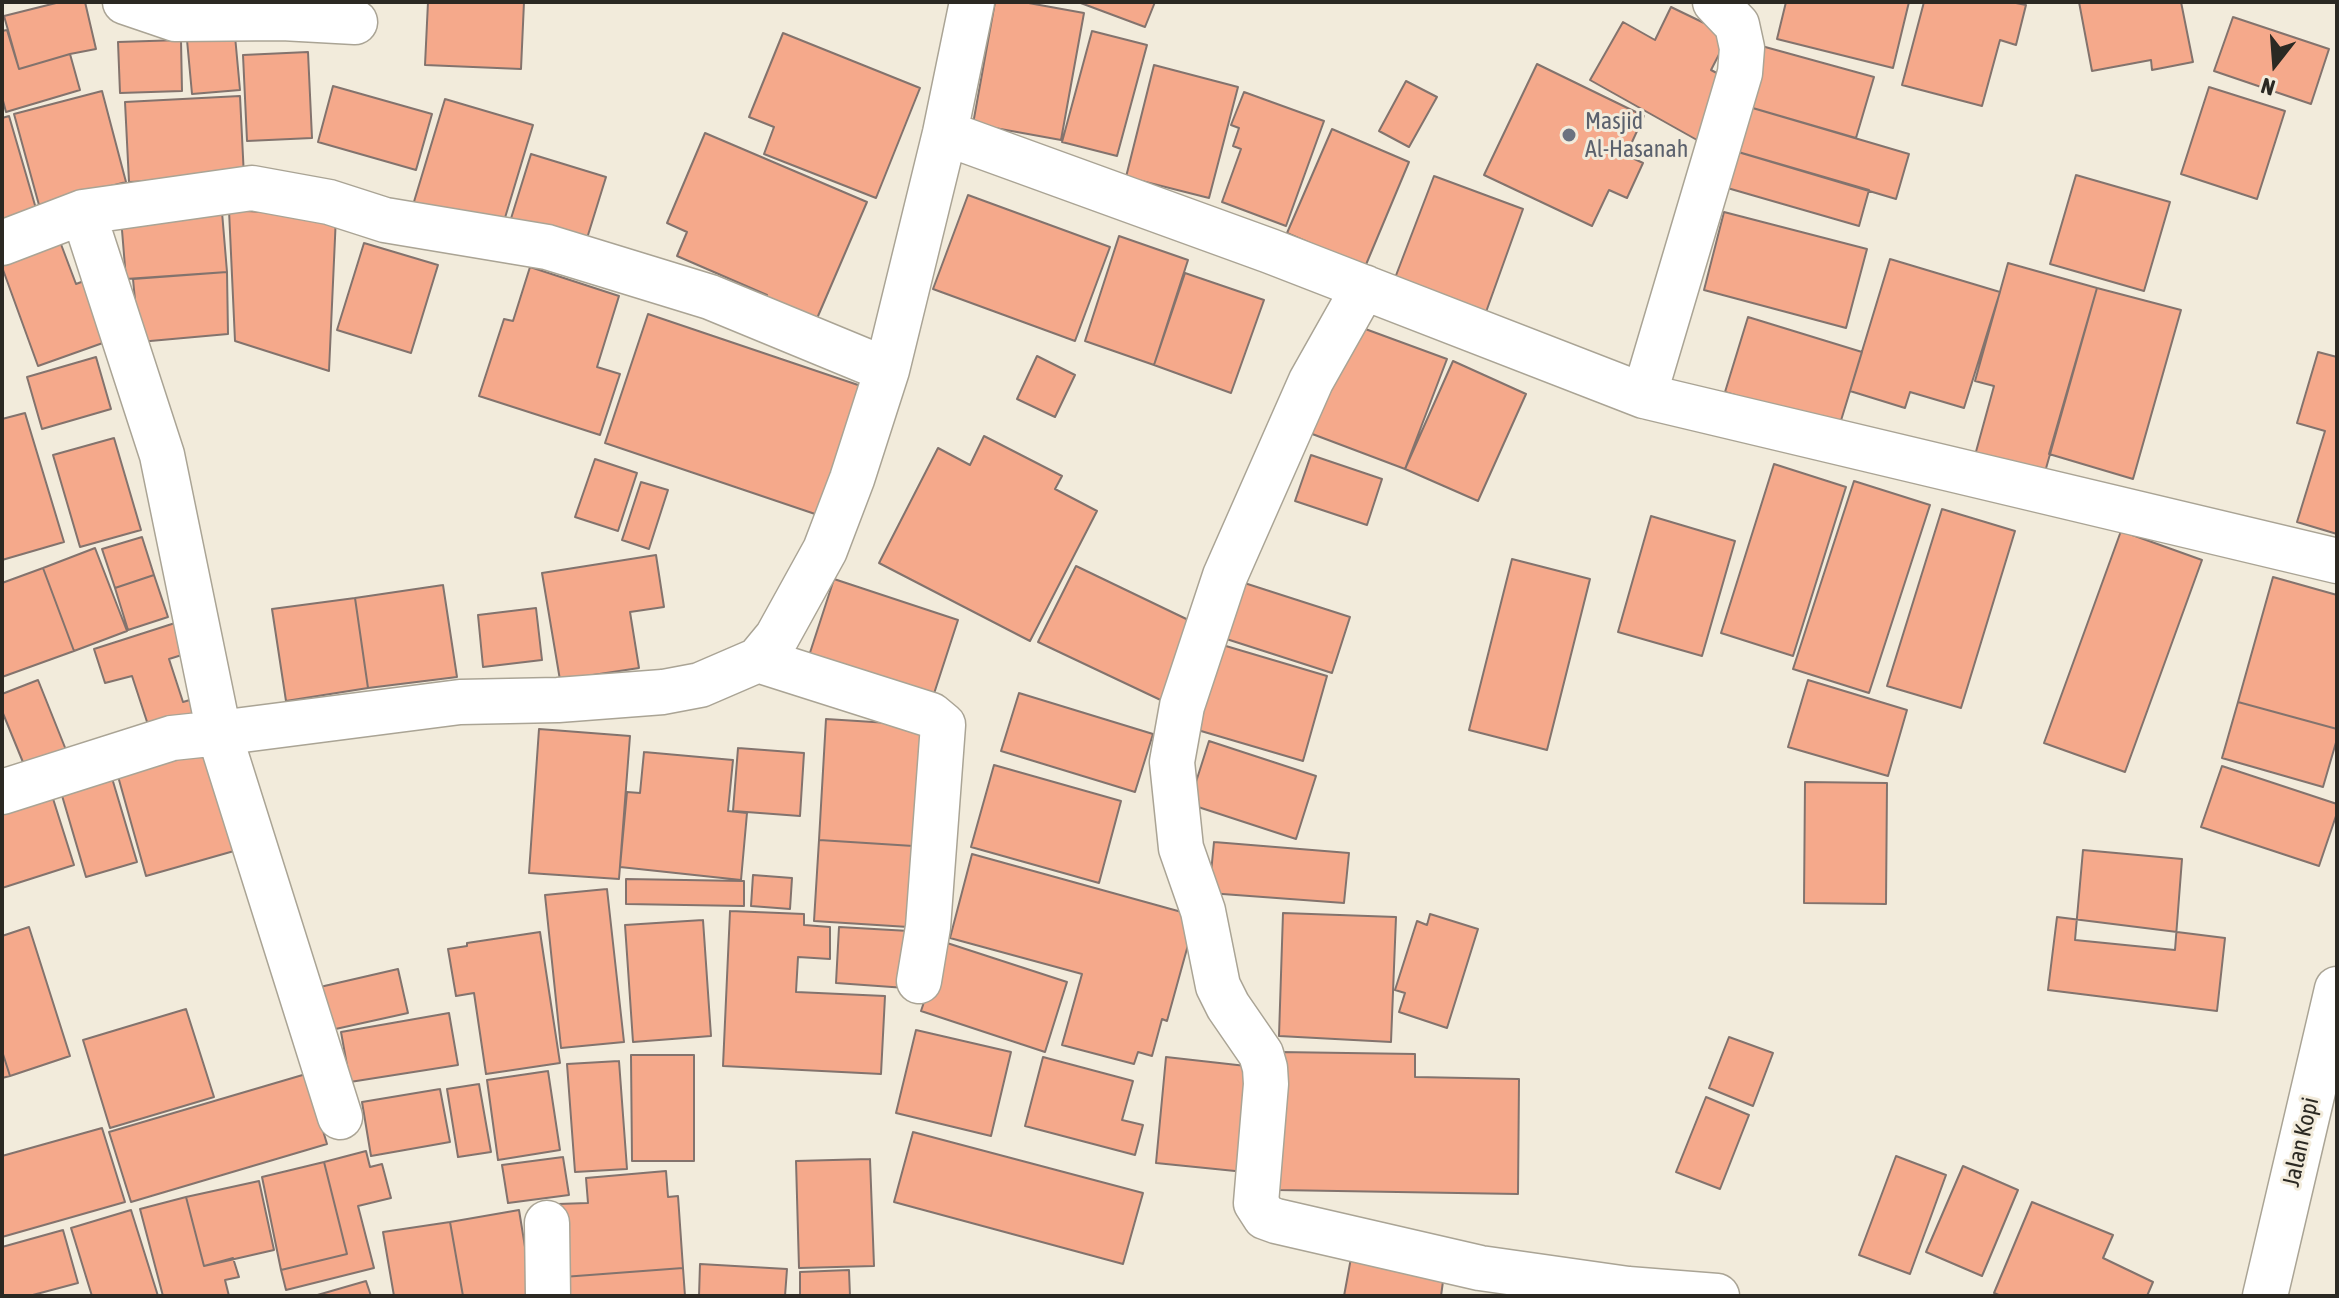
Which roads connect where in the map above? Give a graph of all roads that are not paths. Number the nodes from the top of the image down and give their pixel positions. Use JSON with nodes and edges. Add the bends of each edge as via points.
{"nodes":[{"id":1,"x":125,"y":2,"type":"edge"},
{"id":2,"x":972,"y":2,"type":"edge"},
{"id":3,"x":1715,"y":2,"type":"edge"},
{"id":4,"x":355,"y":22,"type":"dead end"},
{"id":5,"x":945,"y":133,"type":"junction"},
{"id":6,"x":83,"y":212,"type":"junction"},
{"id":7,"x":2,"y":243,"type":"edge"},
{"id":8,"x":1364,"y":287,"type":"junction"},
{"id":9,"x":887,"y":370,"type":"junction"},
{"id":10,"x":1644,"y":396,"type":"junction"},
{"id":11,"x":2337,"y":561,"type":"edge"},
{"id":12,"x":758,"y":660,"type":"junction"},
{"id":13,"x":219,"y":733,"type":"junction"},
{"id":14,"x":2,"y":792,"type":"edge"},
{"id":15,"x":919,"y":981,"type":"dead end"},
{"id":16,"x":2337,"y":989,"type":"edge"},
{"id":17,"x":340,"y":1117,"type":"dead end"},
{"id":18,"x":547,"y":1223,"type":"dead end"},
{"id":19,"x":548,"y":1296,"type":"edge"},
{"id":20,"x":1717,"y":1296,"type":"edge"},
{"id":21,"x":2265,"y":1296,"type":"edge"}],
"edges":[{"from":1,"to":4,"type":"street","via":[[175,19]]},
{"from":2,"to":5,"type":"street"},
{"from":3,"to":10,"type":"street","via":[[1737,25],[1740,73]]},
{"from":5,"to":8,"type":"street"},
{"from":5,"to":9,"type":"street"},
{"from":6,"to":7,"type":"street"},
{"from":6,"to":9,"type":"street","via":[[252,188],[329,202],[385,220],[562,252],[710,297]]},
{"from":6,"to":13,"type":"street","via":[[162,455]]},
{"from":8,"to":10,"type":"street"},
{"from":8,"to":20,"type":"street","via":[[1311,381],[1225,576],[1182,706],[1172,762],[1181,848],[1203,911],[1218,986],[1265,1068],[1256,1203],[1265,1217],[1276,1221],[1480,1268]]},
{"from":9,"to":12,"type":"street","via":[[825,550],[777,637]]},
{"from":10,"to":11,"type":"street"},
{"from":12,"to":13,"type":"street","via":[[700,685],[663,692],[460,702]]},
{"from":12,"to":15,"type":"street","via":[[931,715],[943,725]]},
{"from":13,"to":14,"type":"street","via":[[172,738]]},
{"from":13,"to":17,"type":"street"},
{"from":16,"to":21,"type":"street","name":"Jalan Kopi"},
{"from":18,"to":19,"type":"street"}]}
